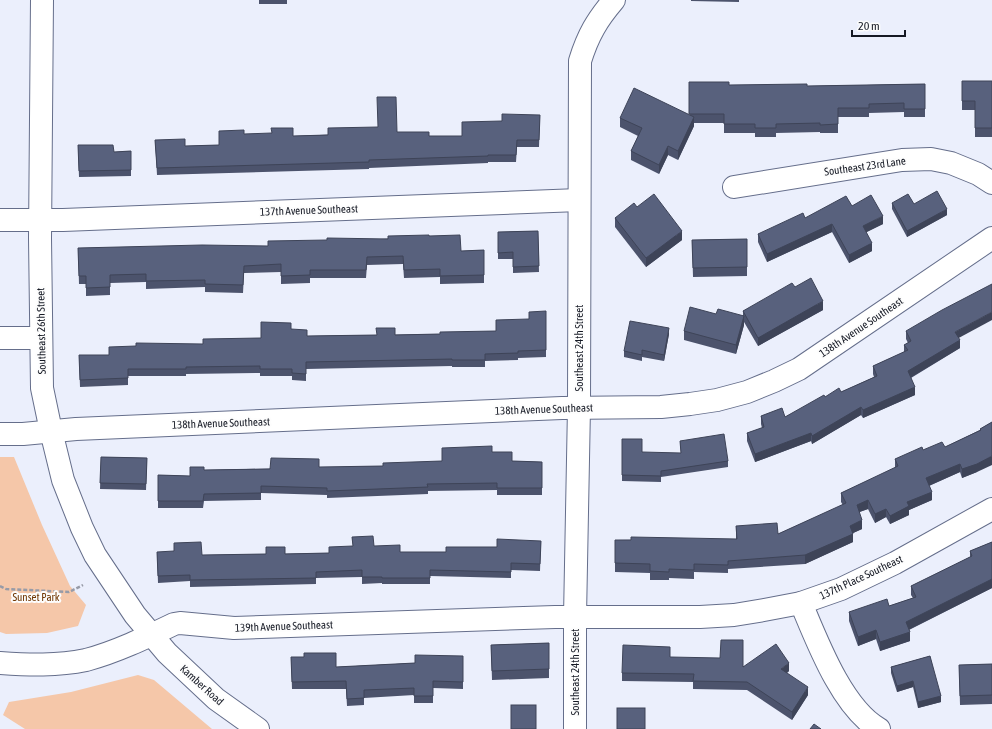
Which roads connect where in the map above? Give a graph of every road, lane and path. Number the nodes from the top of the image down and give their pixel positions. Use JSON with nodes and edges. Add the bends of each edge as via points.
{"nodes":[{"id":1,"x":42,"y":0,"type":"edge"},
{"id":2,"x":614,"y":0,"type":"edge"},
{"id":3,"x":992,"y":183,"type":"edge"},
{"id":4,"x":734,"y":187,"type":"dead end"},
{"id":5,"x":579,"y":200,"type":"junction"},
{"id":6,"x":0,"y":220,"type":"edge"},
{"id":7,"x":40,"y":220,"type":"junction"},
{"id":8,"x":992,"y":238,"type":"edge"},
{"id":9,"x":0,"y":338,"type":"edge"},
{"id":10,"x":41,"y":338,"type":"junction"},
{"id":11,"x":579,"y":407,"type":"junction"},
{"id":12,"x":51,"y":431,"type":"junction"},
{"id":13,"x":0,"y":434,"type":"edge"},
{"id":14,"x":992,"y":509,"type":"edge"},
{"id":15,"x":0,"y":586,"type":"edge"},
{"id":16,"x":83,"y":586,"type":"dead end"},
{"id":17,"x":801,"y":603,"type":"junction"},
{"id":18,"x":575,"y":617,"type":"junction"},
{"id":19,"x":151,"y":635,"type":"junction"},
{"id":20,"x":0,"y":663,"type":"edge"},
{"id":21,"x":258,"y":729,"type":"edge"},
{"id":22,"x":575,"y":729,"type":"edge"},
{"id":23,"x":879,"y":729,"type":"edge"}],
"edges":[{"from":1,"to":7,"type":"street","name":"Southeast 26th Street"},
{"from":2,"to":5,"type":"street","name":"Southeast 24th Street","via":[[586,41],[580,61]]},
{"from":3,"to":4,"type":"street","name":"Southeast 23rd Lane","via":[[958,166],[931,159],[902,160]]},
{"from":5,"to":7,"type":"street","name":"137th Avenue Southeast"},
{"from":5,"to":11,"type":"street","name":"Southeast 24th Street"},
{"from":6,"to":7,"type":"street","name":"137th Avenue Southeast"},
{"from":7,"to":10,"type":"street","name":"Southeast 26th Street"},
{"from":8,"to":11,"type":"street","name":"138th Avenue Southeast","via":[[799,369],[774,381],[747,392],[690,404],[661,407]]},
{"from":9,"to":10,"type":"street"},
{"from":10,"to":12,"type":"street","name":"Southeast 26th Street","via":[[42,388]]},
{"from":11,"to":12,"type":"street","name":"138th Avenue Southeast"},
{"from":11,"to":18,"type":"street","name":"Southeast 24th Street"},
{"from":12,"to":13,"type":"street","name":"138th Avenue Southeast"},
{"from":12,"to":19,"type":"street","name":"Southeast 26th Street","via":[[63,480],[95,555]]},
{"from":14,"to":17,"type":"street","name":"137th Place Southeast","via":[[882,569],[841,589]]},
{"from":15,"to":16,"type":"path","via":[[6,589],[69,592]]},
{"from":17,"to":18,"type":"street","name":"137th Place Southeast","via":[[707,616]]},
{"from":17,"to":23,"type":"street","via":[[822,654],[841,687],[860,713]]},
{"from":18,"to":19,"type":"street","name":"139th Avenue Southeast","via":[[234,628],[180,623]]},
{"from":18,"to":22,"type":"street","name":"Southeast 24th Street"},
{"from":19,"to":20,"type":"street","name":"139th Avenue Southeast","via":[[85,660],[32,665]]},
{"from":19,"to":21,"type":"street","name":"Kamber Road","via":[[216,698]]}]}
